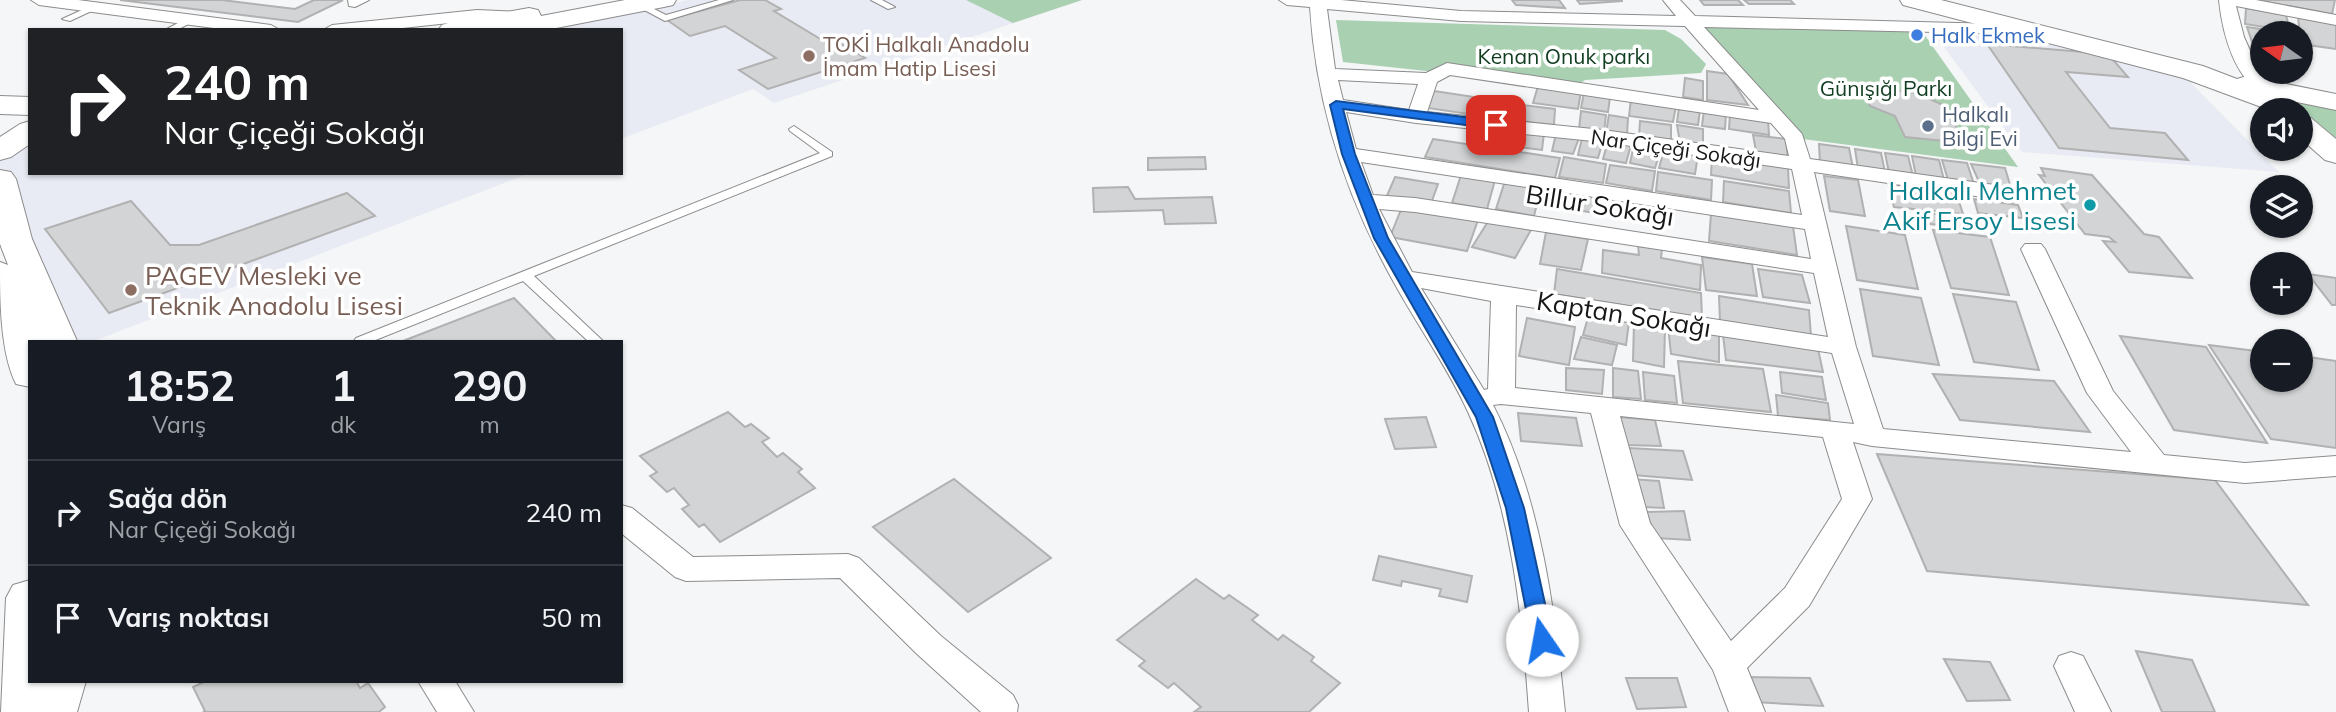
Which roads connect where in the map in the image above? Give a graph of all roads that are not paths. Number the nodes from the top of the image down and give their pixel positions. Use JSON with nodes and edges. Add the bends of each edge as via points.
{"nodes":[{"id":1,"x":39,"y":0,"type":"edge"},
{"id":2,"x":606,"y":0,"type":"edge"},
{"id":3,"x":664,"y":0,"type":"edge"},
{"id":4,"x":729,"y":0,"type":"edge"},
{"id":5,"x":875,"y":0,"type":"edge"},
{"id":6,"x":1287,"y":0,"type":"edge"},
{"id":7,"x":1510,"y":0,"type":"edge"},
{"id":8,"x":1671,"y":0,"type":"edge"},
{"id":9,"x":1912,"y":0,"type":"edge"},
{"id":10,"x":2228,"y":0,"type":"edge"},
{"id":11,"x":1318,"y":2,"type":"edge"},
{"id":12,"x":639,"y":5,"type":"junction"},
{"id":13,"x":96,"y":7,"type":"junction"},
{"id":14,"x":891,"y":7,"type":"dead end"},
{"id":15,"x":1521,"y":17,"type":"junction"},
{"id":16,"x":67,"y":19,"type":"dead end"},
{"id":17,"x":191,"y":19,"type":"junction"},
{"id":18,"x":2336,"y":20,"type":"edge"},
{"id":19,"x":1689,"y":21,"type":"junction"},
{"id":20,"x":512,"y":23,"type":"edge"},
{"id":21,"x":173,"y":28,"type":"edge"},
{"id":22,"x":256,"y":28,"type":"edge"},
{"id":23,"x":351,"y":28,"type":"edge"},
{"id":24,"x":468,"y":28,"type":"edge"},
{"id":25,"x":2026,"y":29,"type":"junction"},
{"id":26,"x":1328,"y":74,"type":"junction"},
{"id":27,"x":2204,"y":76,"type":"junction"},
{"id":28,"x":1429,"y":79,"type":"junction"},
{"id":29,"x":2268,"y":91,"type":"edge"},
{"id":30,"x":2336,"y":103,"type":"edge"},
{"id":31,"x":0,"y":105,"type":"edge"},
{"id":32,"x":1336,"y":105,"type":"junction"},
{"id":33,"x":28,"y":109,"type":"edge"},
{"id":34,"x":28,"y":109,"type":"edge"},
{"id":35,"x":0,"y":116,"type":"edge"},
{"id":36,"x":1416,"y":117,"type":"junction"},
{"id":37,"x":1775,"y":118,"type":"junction"},
{"id":38,"x":28,"y":125,"type":"edge"},
{"id":39,"x":794,"y":129,"type":"dead end"},
{"id":40,"x":28,"y":131,"type":"edge"},
{"id":41,"x":0,"y":132,"type":"edge"},
{"id":42,"x":2313,"y":134,"type":"edge"},
{"id":43,"x":0,"y":151,"type":"edge"},
{"id":44,"x":1349,"y":154,"type":"junction"},
{"id":45,"x":2336,"y":154,"type":"edge"},
{"id":46,"x":1801,"y":166,"type":"junction"},
{"id":47,"x":0,"y":179,"type":"edge"},
{"id":48,"x":2016,"y":195,"type":"dead end"},
{"id":49,"x":1366,"y":201,"type":"junction"},
{"id":50,"x":1814,"y":224,"type":"junction"},
{"id":51,"x":2033,"y":249,"type":"dead end"},
{"id":52,"x":1826,"y":268,"type":"junction"},
{"id":53,"x":0,"y":273,"type":"edge"},
{"id":54,"x":525,"y":275,"type":"junction"},
{"id":55,"x":1404,"y":278,"type":"junction"},
{"id":56,"x":1504,"y":296,"type":"junction"},
{"id":57,"x":58,"y":340,"type":"edge"},
{"id":58,"x":364,"y":340,"type":"edge"},
{"id":59,"x":595,"y":340,"type":"edge"},
{"id":60,"x":1843,"y":347,"type":"junction"},
{"id":61,"x":28,"y":367,"type":"edge"},
{"id":62,"x":1488,"y":397,"type":"junction"},
{"id":63,"x":1602,"y":404,"type":"junction"},
{"id":64,"x":1835,"y":429,"type":"junction"},
{"id":65,"x":1872,"y":437,"type":"junction"},
{"id":66,"x":2155,"y":464,"type":"junction"},
{"id":67,"x":2336,"y":466,"type":"edge"},
{"id":68,"x":623,"y":518,"type":"edge"},
{"id":69,"x":1728,"y":666,"type":"junction"},
{"id":70,"x":2071,"y":666,"type":"dead end"},
{"id":71,"x":28,"y":674,"type":"edge"},
{"id":72,"x":59,"y":683,"type":"edge"},
{"id":73,"x":437,"y":683,"type":"edge"},
{"id":74,"x":27,"y":712,"type":"edge"},
{"id":75,"x":51,"y":712,"type":"edge"},
{"id":76,"x":456,"y":712,"type":"edge"},
{"id":77,"x":999,"y":712,"type":"edge"},
{"id":78,"x":1547,"y":712,"type":"edge"},
{"id":79,"x":1747,"y":712,"type":"edge"},
{"id":80,"x":2093,"y":712,"type":"edge"}],
"edges":[{"from":1,"to":13,"type":"street"},
{"from":2,"to":20,"type":"main road"},
{"from":3,"to":12,"type":"main road"},
{"from":4,"to":12,"type":"lane","via":[[665,18]]},
{"from":5,"to":14,"type":"lane"},
{"from":6,"to":11,"type":"street"},
{"from":7,"to":15,"type":"street"},
{"from":8,"to":19,"type":"street"},
{"from":9,"to":25,"type":"main road"},
{"from":10,"to":18,"type":"street"},
{"from":10,"to":29,"type":"street","via":[[2228,18]]},
{"from":11,"to":15,"type":"street"},
{"from":11,"to":26,"type":"street"},
{"from":12,"to":20,"type":"main road"},
{"from":13,"to":16,"type":"lane"},
{"from":13,"to":17,"type":"street"},
{"from":15,"to":19,"type":"street"},
{"from":17,"to":21,"type":"lane"},
{"from":17,"to":22,"type":"street"},
{"from":19,"to":25,"type":"street"},
{"from":19,"to":37,"type":"street"},
{"from":20,"to":23,"type":"street","via":[[477,15]]},
{"from":20,"to":24,"type":"main road"},
{"from":25,"to":27,"type":"main road"},
{"from":26,"to":28,"type":"street"},
{"from":26,"to":32,"type":"street"},
{"from":27,"to":29,"type":"main road"},
{"from":27,"to":29,"type":"main road"},
{"from":28,"to":36,"type":"street"},
{"from":28,"to":37,"type":"street","via":[[1447,69]]},
{"from":29,"to":30,"type":"main road"},
{"from":31,"to":33,"type":"main road"},
{"from":32,"to":36,"type":"street","name":"Nar Çiçeği Sokağı"},
{"from":32,"to":44,"type":"street"},
{"from":34,"to":35,"type":"main road"},
{"from":36,"to":46,"type":"street","name":"Nar Çiçeği Sokağı","via":[[1603,136]]},
{"from":37,"to":46,"type":"street","via":[[1795,138]]},
{"from":38,"to":41,"type":"main road"},
{"from":39,"to":54,"type":"lane","via":[[828,154]]},
{"from":40,"to":43,"type":"main road"},
{"from":42,"to":45,"type":"main road"},
{"from":44,"to":49,"type":"street"},
{"from":44,"to":50,"type":"street"},
{"from":46,"to":48,"type":"street","name":"Nar Çiçeği Sokağı"},
{"from":46,"to":50,"type":"street"},
{"from":47,"to":57,"type":"main road","via":[[15,239]]},
{"from":49,"to":52,"type":"street","name":"Billur Sokağı"},
{"from":49,"to":55,"type":"street"},
{"from":50,"to":52,"type":"street"},
{"from":51,"to":66,"type":"street","via":[[2101,393]]},
{"from":52,"to":60,"type":"street"},
{"from":53,"to":61,"type":"main road","via":[[12,300]]},
{"from":54,"to":58,"type":"lane"},
{"from":54,"to":59,"type":"lane"},
{"from":55,"to":56,"type":"street","name":"Kaptan Sokağı"},
{"from":55,"to":62,"type":"street"},
{"from":56,"to":60,"type":"street","name":"Kaptan Sokağı"},
{"from":56,"to":62,"type":"street"},
{"from":60,"to":65,"type":"street"},
{"from":62,"to":63,"type":"street"},
{"from":62,"to":78,"type":"street","via":[[1484,417],[1515,508],[1542,640]]},
{"from":63,"to":64,"type":"street"},
{"from":63,"to":69,"type":"street","via":[[1635,525]]},
{"from":64,"to":65,"type":"street"},
{"from":64,"to":69,"type":"street","via":[[1857,499],[1797,597]]},
{"from":65,"to":66,"type":"street"},
{"from":66,"to":67,"type":"street","via":[[2245,473]]},
{"from":68,"to":77,"type":"street","via":[[686,569],[848,566],[929,645],[1000,705]]},
{"from":69,"to":79,"type":"street"},
{"from":70,"to":80,"type":"street"},
{"from":71,"to":74,"type":"main road"},
{"from":72,"to":75,"type":"main road"},
{"from":73,"to":76,"type":"street"}]}
